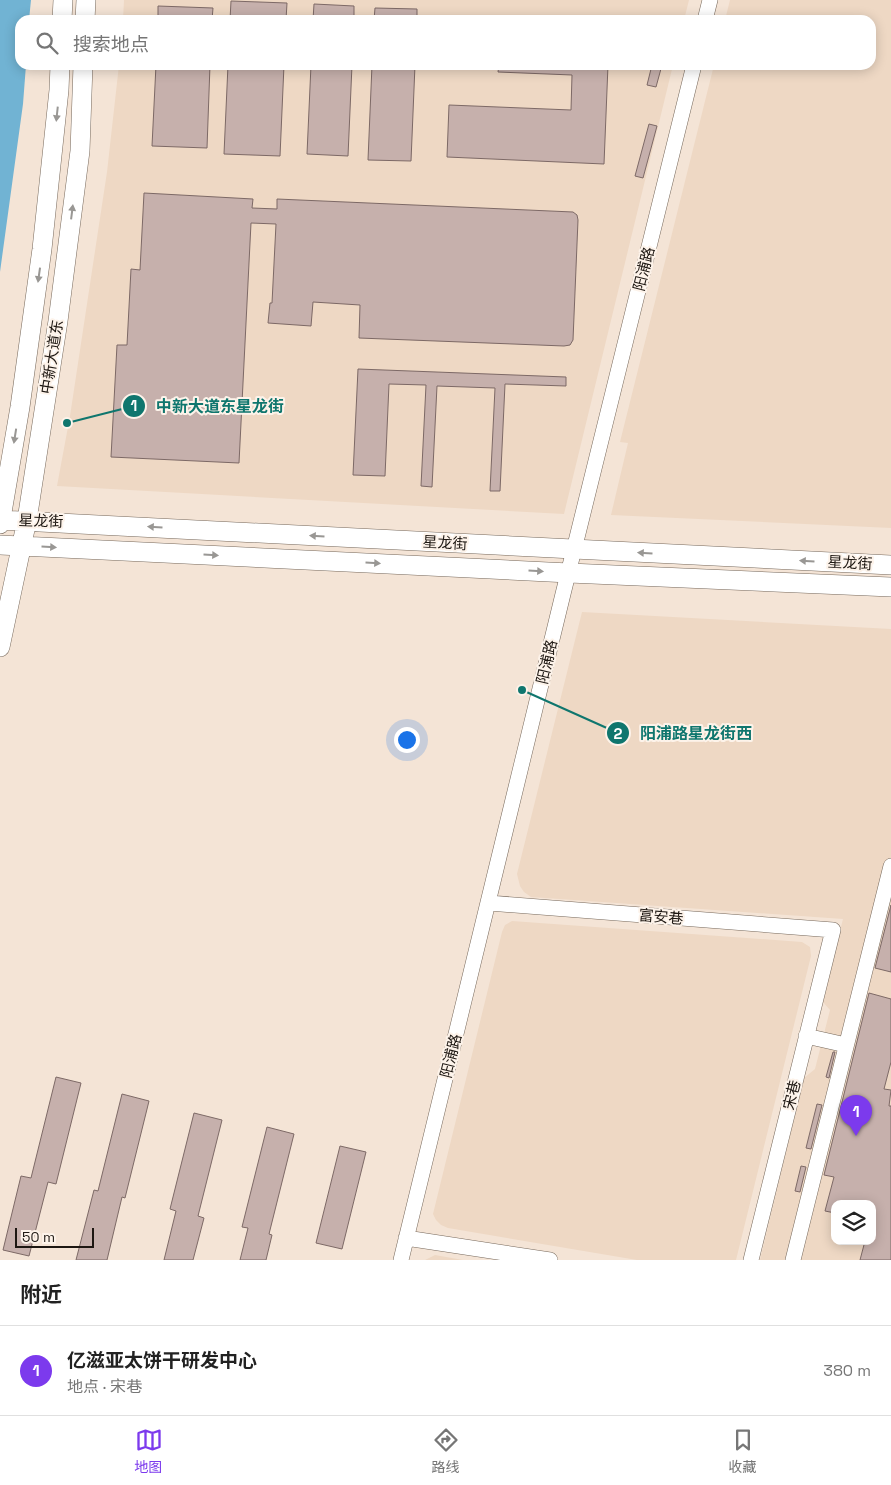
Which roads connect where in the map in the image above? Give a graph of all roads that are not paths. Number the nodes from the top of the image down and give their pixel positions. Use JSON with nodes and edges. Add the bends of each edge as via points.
{"nodes":[{"id":1,"x":63,"y":0,"type":"edge"},
{"id":2,"x":86,"y":0,"type":"edge"},
{"id":3,"x":710,"y":0,"type":"edge"},
{"id":4,"x":62,"y":15,"type":"edge"},
{"id":5,"x":85,"y":15,"type":"edge"},
{"id":6,"x":706,"y":15,"type":"edge"},
{"id":7,"x":60,"y":70,"type":"edge"},
{"id":8,"x":83,"y":70,"type":"edge"},
{"id":9,"x":693,"y":70,"type":"edge"},
{"id":10,"x":26,"y":520,"type":"junction"},
{"id":11,"x":0,"y":521,"type":"edge"},
{"id":12,"x":0,"y":545,"type":"edge"},
{"id":13,"x":21,"y":546,"type":"junction"},
{"id":14,"x":575,"y":550,"type":"junction"},
{"id":15,"x":891,"y":565,"type":"edge"},
{"id":16,"x":569,"y":573,"type":"junction"},
{"id":17,"x":891,"y":587,"type":"edge"},
{"id":18,"x":0,"y":647,"type":"edge"},
{"id":19,"x":891,"y":866,"type":"edge"},
{"id":20,"x":489,"y":903,"type":"junction"},
{"id":21,"x":832,"y":930,"type":"joint"},
{"id":22,"x":806,"y":1036,"type":"junction"},
{"id":23,"x":846,"y":1045,"type":"junction"},
{"id":24,"x":406,"y":1238,"type":"junction"},
{"id":25,"x":401,"y":1260,"type":"edge"},
{"id":26,"x":550,"y":1260,"type":"edge"},
{"id":27,"x":751,"y":1260,"type":"edge"},
{"id":28,"x":793,"y":1260,"type":"edge"}],
"edges":[{"from":1,"to":4,"type":"main road"},
{"from":2,"to":5,"type":"main road"},
{"from":3,"to":6,"type":"street"},
{"from":7,"to":11,"type":"main road","name":"中新大道东","one_way":true,"via":[[42,249]]},
{"from":10,"to":8,"type":"main road","name":"中新大道东","one_way":true,"via":[[58,321],[80,151]]},
{"from":9,"to":14,"type":"street","name":"阳浦路"},
{"from":10,"to":11,"type":"main road","name":"星龙街"},
{"from":10,"to":13,"type":"main road","name":"中新大道东"},
{"from":14,"to":10,"type":"main road","name":"星龙街","one_way":true},
{"from":12,"to":13,"type":"main road","name":"星龙街"},
{"from":13,"to":16,"type":"main road","name":"星龙街","one_way":true},
{"from":13,"to":18,"type":"main road","name":"中新大道东"},
{"from":15,"to":14,"type":"main road","name":"星龙街","one_way":true},
{"from":14,"to":16,"type":"street","name":"阳浦路"},
{"from":16,"to":17,"type":"main road","name":"星龙街"},
{"from":16,"to":20,"type":"street","name":"阳浦路"},
{"from":19,"to":23,"type":"street"},
{"from":20,"to":21,"type":"street","name":"富安巷"},
{"from":20,"to":24,"type":"street","name":"阳浦路"},
{"from":21,"to":22,"type":"street","name":"宋巷"},
{"from":22,"to":23,"type":"street"},
{"from":22,"to":27,"type":"street","name":"宋巷"},
{"from":23,"to":28,"type":"street"},
{"from":24,"to":25,"type":"street","name":"阳浦路"},
{"from":24,"to":26,"type":"street"}]}
